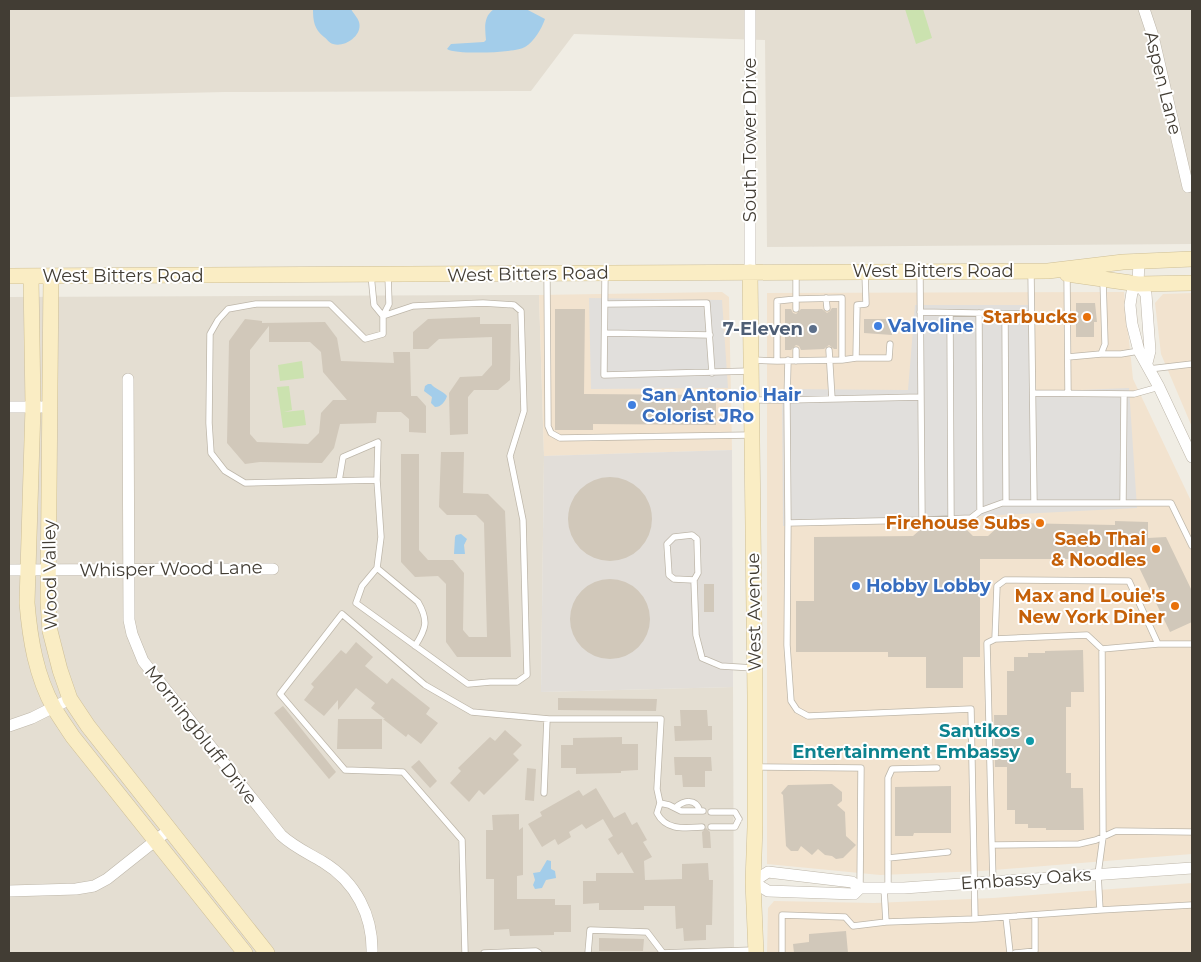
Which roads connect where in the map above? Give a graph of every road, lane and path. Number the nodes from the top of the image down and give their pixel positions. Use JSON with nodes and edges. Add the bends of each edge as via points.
{"nodes":[{"id":1,"x":750,"y":9,"type":"edge"},
{"id":2,"x":1144,"y":9,"type":"edge"},
{"id":3,"x":1188,"y":186,"type":"dead end"},
{"id":4,"x":1192,"y":260,"type":"edge"},
{"id":5,"x":1139,"y":261,"type":"junction"},
{"id":6,"x":796,"y":271,"type":"junction"},
{"id":7,"x":865,"y":271,"type":"junction"},
{"id":8,"x":920,"y":271,"type":"junction"},
{"id":9,"x":1031,"y":271,"type":"junction"},
{"id":10,"x":1067,"y":271,"type":"junction"},
{"id":11,"x":750,"y":272,"type":"junction"},
{"id":12,"x":605,"y":273,"type":"junction"},
{"id":13,"x":546,"y":274,"type":"junction"},
{"id":14,"x":371,"y":275,"type":"junction"},
{"id":15,"x":388,"y":275,"type":"junction"},
{"id":16,"x":9,"y":276,"type":"edge"},
{"id":17,"x":31,"y":276,"type":"junction"},
{"id":18,"x":50,"y":276,"type":"junction"},
{"id":19,"x":1103,"y":279,"type":"junction"},
{"id":20,"x":1192,"y":283,"type":"edge"},
{"id":21,"x":1138,"y":284,"type":"junction"},
{"id":22,"x":826,"y":298,"type":"junction"},
{"id":23,"x":796,"y":299,"type":"junction"},
{"id":24,"x":605,"y":304,"type":"junction"},
{"id":25,"x":827,"y":308,"type":"dead end"},
{"id":26,"x":796,"y":309,"type":"dead end"},
{"id":27,"x":920,"y":312,"type":"junction"},
{"id":28,"x":950,"y":313,"type":"junction"},
{"id":29,"x":978,"y":313,"type":"junction"},
{"id":30,"x":1005,"y":314,"type":"junction"},
{"id":31,"x":1032,"y":314,"type":"junction"},
{"id":32,"x":383,"y":316,"type":"junction"},
{"id":33,"x":605,"y":333,"type":"junction"},
{"id":34,"x":710,"y":335,"type":"junction"},
{"id":35,"x":890,"y":344,"type":"dead end"},
{"id":36,"x":796,"y":350,"type":"dead end"},
{"id":37,"x":829,"y":350,"type":"dead end"},
{"id":38,"x":1139,"y":351,"type":"junction"},
{"id":39,"x":1101,"y":354,"type":"junction"},
{"id":40,"x":1068,"y":356,"type":"junction"},
{"id":41,"x":856,"y":358,"type":"junction"},
{"id":42,"x":777,"y":360,"type":"junction"},
{"id":43,"x":788,"y":360,"type":"junction"},
{"id":44,"x":842,"y":360,"type":"junction"},
{"id":45,"x":796,"y":361,"type":"junction"},
{"id":46,"x":830,"y":361,"type":"junction"},
{"id":47,"x":1192,"y":364,"type":"edge"},
{"id":48,"x":751,"y":366,"type":"junction"},
{"id":49,"x":1148,"y":366,"type":"junction"},
{"id":50,"x":712,"y":373,"type":"junction"},
{"id":51,"x":128,"y":379,"type":"dead end"},
{"id":52,"x":1159,"y":386,"type":"junction"},
{"id":53,"x":1033,"y":393,"type":"junction"},
{"id":54,"x":1068,"y":393,"type":"junction"},
{"id":55,"x":1124,"y":394,"type":"junction"},
{"id":56,"x":921,"y":398,"type":"junction"},
{"id":57,"x":832,"y":399,"type":"junction"},
{"id":58,"x":751,"y":400,"type":"junction"},
{"id":59,"x":787,"y":400,"type":"junction"},
{"id":60,"x":9,"y":407,"type":"edge"},
{"id":61,"x":33,"y":407,"type":"junction"},
{"id":62,"x":50,"y":407,"type":"junction"},
{"id":63,"x":751,"y":435,"type":"junction"},
{"id":64,"x":1192,"y":455,"type":"edge"},
{"id":65,"x":377,"y":480,"type":"junction"},
{"id":66,"x":339,"y":481,"type":"junction"},
{"id":67,"x":1006,"y":502,"type":"junction"},
{"id":68,"x":1034,"y":502,"type":"junction"},
{"id":69,"x":1123,"y":503,"type":"junction"},
{"id":70,"x":980,"y":512,"type":"junction"},
{"id":71,"x":951,"y":518,"type":"junction"},
{"id":72,"x":922,"y":520,"type":"junction"},
{"id":73,"x":788,"y":523,"type":"junction"},
{"id":74,"x":1192,"y":546,"type":"edge"},
{"id":75,"x":273,"y":568,"type":"dead end"},
{"id":76,"x":377,"y":568,"type":"junction"},
{"id":77,"x":9,"y":570,"type":"edge"},
{"id":78,"x":27,"y":570,"type":"junction"},
{"id":79,"x":48,"y":570,"type":"junction"},
{"id":80,"x":128,"y":570,"type":"junction"},
{"id":81,"x":694,"y":580,"type":"junction"},
{"id":82,"x":995,"y":639,"type":"junction"},
{"id":83,"x":1158,"y":644,"type":"junction"},
{"id":84,"x":1192,"y":644,"type":"edge"},
{"id":85,"x":414,"y":646,"type":"junction"},
{"id":86,"x":1102,"y":649,"type":"junction"},
{"id":87,"x":755,"y":669,"type":"junction"},
{"id":88,"x":70,"y":699,"type":"junction"},
{"id":89,"x":53,"y":707,"type":"junction"},
{"id":90,"x":547,"y":719,"type":"junction"},
{"id":91,"x":9,"y":726,"type":"edge"},
{"id":92,"x":755,"y":767,"type":"junction"},
{"id":93,"x":937,"y":768,"type":"dead end"},
{"id":94,"x":544,"y":792,"type":"dead end"},
{"id":95,"x":660,"y":803,"type":"junction"},
{"id":96,"x":674,"y":808,"type":"junction"},
{"id":97,"x":711,"y":812,"type":"dead end"},
{"id":98,"x":738,"y":819,"type":"junction"},
{"id":99,"x":755,"y":819,"type":"junction"},
{"id":100,"x":711,"y":827,"type":"dead end"},
{"id":101,"x":702,"y":828,"type":"dead end"},
{"id":102,"x":170,"y":829,"type":"junction"},
{"id":103,"x":1192,"y":832,"type":"edge"},
{"id":104,"x":1103,"y":837,"type":"junction"},
{"id":105,"x":156,"y":840,"type":"junction"},
{"id":106,"x":992,"y":845,"type":"junction"},
{"id":107,"x":948,"y":852,"type":"dead end"},
{"id":108,"x":888,"y":858,"type":"junction"},
{"id":109,"x":1192,"y":868,"type":"edge"},
{"id":110,"x":1098,"y":874,"type":"junction"},
{"id":111,"x":753,"y":882,"type":"junction"},
{"id":112,"x":993,"y":882,"type":"junction"},
{"id":113,"x":974,"y":883,"type":"junction"},
{"id":114,"x":860,"y":888,"type":"junction"},
{"id":115,"x":886,"y":888,"type":"junction"},
{"id":116,"x":9,"y":891,"type":"edge"},
{"id":117,"x":1192,"y":905,"type":"edge"},
{"id":118,"x":1100,"y":910,"type":"junction"},
{"id":119,"x":1035,"y":914,"type":"junction"},
{"id":120,"x":1006,"y":917,"type":"junction"},
{"id":121,"x":976,"y":919,"type":"junction"},
{"id":122,"x":886,"y":922,"type":"junction"},
{"id":123,"x":465,"y":950,"type":"edge"},
{"id":124,"x":756,"y":952,"type":"edge"},
{"id":125,"x":1035,"y":952,"type":"edge"},
{"id":126,"x":245,"y":953,"type":"edge"},
{"id":127,"x":267,"y":953,"type":"edge"},
{"id":128,"x":372,"y":953,"type":"edge"},
{"id":129,"x":472,"y":953,"type":"edge"},
{"id":130,"x":484,"y":953,"type":"edge"},
{"id":131,"x":539,"y":953,"type":"edge"},
{"id":132,"x":588,"y":953,"type":"edge"},
{"id":133,"x":662,"y":953,"type":"edge"},
{"id":134,"x":782,"y":953,"type":"edge"},
{"id":135,"x":1010,"y":953,"type":"edge"},
{"id":136,"x":1015,"y":953,"type":"edge"}],
"edges":[{"from":1,"to":11,"type":"street","name":"South Tower Drive"},
{"from":2,"to":3,"type":"street","name":"Aspen Lane"},
{"from":4,"to":5,"type":"main road","name":"West Bitters Road"},
{"from":5,"to":10,"type":"main road","name":"West Bitters Road"},
{"from":5,"to":21,"type":"street"},
{"from":6,"to":7,"type":"main road","name":"West Bitters Road"},
{"from":6,"to":11,"type":"main road","name":"West Bitters Road"},
{"from":6,"to":23,"type":"lane"},
{"from":7,"to":8,"type":"main road","name":"West Bitters Road"},
{"from":7,"to":41,"type":"lane","via":[[866,304],[857,305]]},
{"from":8,"to":9,"type":"main road","name":"West Bitters Road"},
{"from":8,"to":27,"type":"lane"},
{"from":9,"to":10,"type":"main road","name":"West Bitters Road"},
{"from":9,"to":31,"type":"lane"},
{"from":10,"to":19,"type":"main road","name":"West Bitters Road"},
{"from":10,"to":40,"type":"lane"},
{"from":11,"to":12,"type":"main road","name":"West Bitters Road"},
{"from":11,"to":48,"type":"main road","name":"West Avenue"},
{"from":12,"to":13,"type":"main road","name":"West Bitters Road"},
{"from":12,"to":24,"type":"lane"},
{"from":13,"to":15,"type":"main road","name":"West Bitters Road"},
{"from":13,"to":63,"type":"lane","via":[[548,426],[551,433],[560,438]]},
{"from":14,"to":15,"type":"main road","name":"West Bitters Road"},
{"from":14,"to":18,"type":"main road","name":"West Bitters Road"},
{"from":14,"to":32,"type":"lane","via":[[374,305]]},
{"from":15,"to":32,"type":"lane","via":[[389,304]]},
{"from":16,"to":17,"type":"main road","name":"West Bitters Road"},
{"from":17,"to":18,"type":"main road","name":"West Bitters Road"},
{"from":17,"to":61,"type":"main road","name":"Wood Valley"},
{"from":18,"to":62,"type":"main road","name":"Wood Valley"},
{"from":19,"to":21,"type":"main road","name":"West Bitters Road"},
{"from":19,"to":39,"type":"lane","via":[[1105,344]]},
{"from":20,"to":21,"type":"main road","name":"West Bitters Road"},
{"from":21,"to":38,"type":"street","via":[[1132,292],[1130,305]]},
{"from":21,"to":49,"type":"street","via":[[1146,294]]},
{"from":22,"to":23,"type":"lane"},
{"from":22,"to":25,"type":"lane"},
{"from":22,"to":44,"type":"lane","via":[[842,298]]},
{"from":23,"to":26,"type":"lane"},
{"from":23,"to":42,"type":"lane","via":[[777,301]]},
{"from":24,"to":33,"type":"lane"},
{"from":24,"to":34,"type":"lane","via":[[708,303]]},
{"from":27,"to":28,"type":"lane"},
{"from":27,"to":56,"type":"lane"},
{"from":28,"to":29,"type":"lane"},
{"from":28,"to":71,"type":"lane"},
{"from":29,"to":30,"type":"lane"},
{"from":29,"to":70,"type":"lane"},
{"from":30,"to":31,"type":"lane"},
{"from":30,"to":67,"type":"lane"},
{"from":31,"to":53,"type":"lane"},
{"from":32,"to":66,"type":"lane","via":[[383,334],[365,339],[330,304],[256,304],[228,308],[210,334],[211,453],[225,471],[245,483]]},
{"from":32,"to":85,"type":"lane","via":[[413,306],[483,303],[514,305],[521,311],[524,411],[510,456],[522,520],[527,675],[517,682],[468,684]]},
{"from":33,"to":34,"type":"lane"},
{"from":33,"to":50,"type":"lane","via":[[604,375]]},
{"from":34,"to":50,"type":"lane"},
{"from":35,"to":41,"type":"lane","via":[[889,358]]},
{"from":36,"to":45,"type":"lane"},
{"from":37,"to":46,"type":"lane"},
{"from":38,"to":39,"type":"lane"},
{"from":38,"to":49,"type":"street"},
{"from":39,"to":40,"type":"lane"},
{"from":40,"to":54,"type":"lane"},
{"from":41,"to":44,"type":"lane"},
{"from":42,"to":43,"type":"lane"},
{"from":42,"to":48,"type":"lane"},
{"from":43,"to":45,"type":"lane"},
{"from":43,"to":59,"type":"lane"},
{"from":44,"to":46,"type":"lane"},
{"from":45,"to":46,"type":"lane"},
{"from":46,"to":57,"type":"lane"},
{"from":47,"to":49,"type":"lane"},
{"from":48,"to":50,"type":"lane"},
{"from":48,"to":58,"type":"main road","name":"West Avenue"},
{"from":49,"to":52,"type":"street"},
{"from":51,"to":80,"type":"street","name":"Morningbluff Drive"},
{"from":52,"to":55,"type":"lane"},
{"from":52,"to":64,"type":"street"},
{"from":53,"to":54,"type":"lane"},
{"from":53,"to":68,"type":"lane"},
{"from":54,"to":55,"type":"lane"},
{"from":55,"to":69,"type":"lane"},
{"from":56,"to":57,"type":"lane"},
{"from":56,"to":72,"type":"lane"},
{"from":57,"to":59,"type":"lane"},
{"from":58,"to":59,"type":"lane"},
{"from":58,"to":63,"type":"main road","name":"West Avenue"},
{"from":59,"to":73,"type":"lane"},
{"from":60,"to":61,"type":"street"},
{"from":61,"to":62,"type":"street"},
{"from":61,"to":78,"type":"main road","name":"Wood Valley"},
{"from":62,"to":79,"type":"main road","name":"Wood Valley"},
{"from":63,"to":87,"type":"main road","name":"West Avenue"},
{"from":65,"to":66,"type":"lane"},
{"from":65,"to":66,"type":"lane","via":[[378,442],[343,457]]},
{"from":65,"to":76,"type":"lane","via":[[380,537]]},
{"from":67,"to":68,"type":"lane"},
{"from":67,"to":70,"type":"lane"},
{"from":68,"to":69,"type":"lane"},
{"from":69,"to":74,"type":"lane","via":[[1171,503]]},
{"from":70,"to":71,"type":"lane","via":[[971,518]]},
{"from":71,"to":72,"type":"lane"},
{"from":72,"to":73,"type":"lane"},
{"from":73,"to":113,"type":"lane","via":[[787,645],[791,701],[797,710],[808,716],[971,709]]},
{"from":75,"to":80,"type":"street","name":"Whisper Wood Lane"},
{"from":76,"to":85,"type":"lane","via":[[422,609],[426,626]]},
{"from":76,"to":85,"type":"lane","via":[[362,586],[356,603]]},
{"from":77,"to":78,"type":"street","name":"Whisper Wood Lane"},
{"from":78,"to":79,"type":"street","name":"Whisper Wood Lane"},
{"from":78,"to":89,"type":"main road","name":"Wood Valley","via":[[29,634]]},
{"from":79,"to":80,"type":"street","name":"Whisper Wood Lane"},
{"from":79,"to":88,"type":"main road","name":"Wood Valley","via":[[50,631]]},
{"from":80,"to":128,"type":"street","name":"Morningbluff Drive","via":[[129,620],[143,661],[281,835],[296,848],[330,866],[354,890],[366,912]]},
{"from":81,"to":81,"type":"lane","via":[[698,573],[698,539],[692,535],[674,537],[667,544],[669,575],[674,579]]},
{"from":81,"to":87,"type":"lane","via":[[696,635],[702,658],[721,666]]},
{"from":82,"to":83,"type":"lane","via":[[997,586],[1005,580],[1129,581]]},
{"from":82,"to":86,"type":"lane","via":[[1087,635]]},
{"from":82,"to":106,"type":"lane","via":[[987,643]]},
{"from":83,"to":84,"type":"lane"},
{"from":83,"to":86,"type":"lane"},
{"from":86,"to":104,"type":"lane"},
{"from":87,"to":92,"type":"main road","name":"West Avenue"},
{"from":88,"to":89,"type":"street"},
{"from":88,"to":102,"type":"main road","name":"Wood Valley"},
{"from":89,"to":91,"type":"street"},
{"from":89,"to":105,"type":"main road","name":"Wood Valley","via":[[73,737]]},
{"from":90,"to":94,"type":"lane"},
{"from":90,"to":95,"type":"lane","via":[[661,719]]},
{"from":90,"to":123,"type":"lane","via":[[472,712],[425,685],[342,614],[280,694],[345,770],[403,772],[462,840]]},
{"from":92,"to":99,"type":"main road","name":"West Avenue"},
{"from":92,"to":114,"type":"lane","via":[[861,768]]},
{"from":93,"to":108,"type":"lane","via":[[892,769],[888,778]]},
{"from":95,"to":96,"type":"lane"},
{"from":95,"to":101,"type":"lane","via":[[657,813],[667,825]]},
{"from":96,"to":96,"type":"lane","via":[[682,811],[702,811],[692,802]]},
{"from":97,"to":98,"type":"lane","via":[[735,812]]},
{"from":98,"to":99,"type":"lane"},
{"from":98,"to":100,"type":"lane","via":[[735,827]]},
{"from":99,"to":111,"type":"main road","name":"West Avenue"},
{"from":102,"to":105,"type":"street"},
{"from":102,"to":127,"type":"main road","name":"Wood Valley"},
{"from":103,"to":104,"type":"lane","via":[[1116,830]]},
{"from":104,"to":106,"type":"lane","via":[[1079,844]]},
{"from":104,"to":110,"type":"lane"},
{"from":105,"to":116,"type":"street","via":[[108,879],[94,886]]},
{"from":105,"to":126,"type":"main road","name":"Wood Valley"},
{"from":106,"to":112,"type":"lane"},
{"from":107,"to":108,"type":"lane"},
{"from":108,"to":115,"type":"lane"},
{"from":109,"to":110,"type":"street","name":"Embassy Oaks"},
{"from":110,"to":112,"type":"street","name":"Embassy Oaks"},
{"from":110,"to":118,"type":"lane"},
{"from":111,"to":114,"type":"street","name":"Embassy Oaks","via":[[768,891],[854,894]]},
{"from":111,"to":114,"type":"street","name":"Embassy Oaks","via":[[768,872],[852,882]]},
{"from":111,"to":124,"type":"main road","name":"West Avenue"},
{"from":112,"to":113,"type":"street","name":"Embassy Oaks"},
{"from":113,"to":115,"type":"street","name":"Embassy Oaks"},
{"from":113,"to":121,"type":"lane"},
{"from":114,"to":115,"type":"street","name":"Embassy Oaks"},
{"from":115,"to":122,"type":"lane"},
{"from":117,"to":118,"type":"lane"},
{"from":118,"to":119,"type":"lane"},
{"from":119,"to":120,"type":"lane"},
{"from":119,"to":125,"type":"lane"},
{"from":120,"to":121,"type":"lane"},
{"from":120,"to":135,"type":"lane"},
{"from":121,"to":122,"type":"lane"},
{"from":122,"to":134,"type":"lane","via":[[853,926],[845,917],[782,915]]},
{"from":123,"to":129,"type":"lane"},
{"from":124,"to":133,"type":"lane"},
{"from":125,"to":136,"type":"lane"},
{"from":130,"to":131,"type":"lane"},
{"from":132,"to":133,"type":"lane","via":[[590,930],[647,932]]}]}
